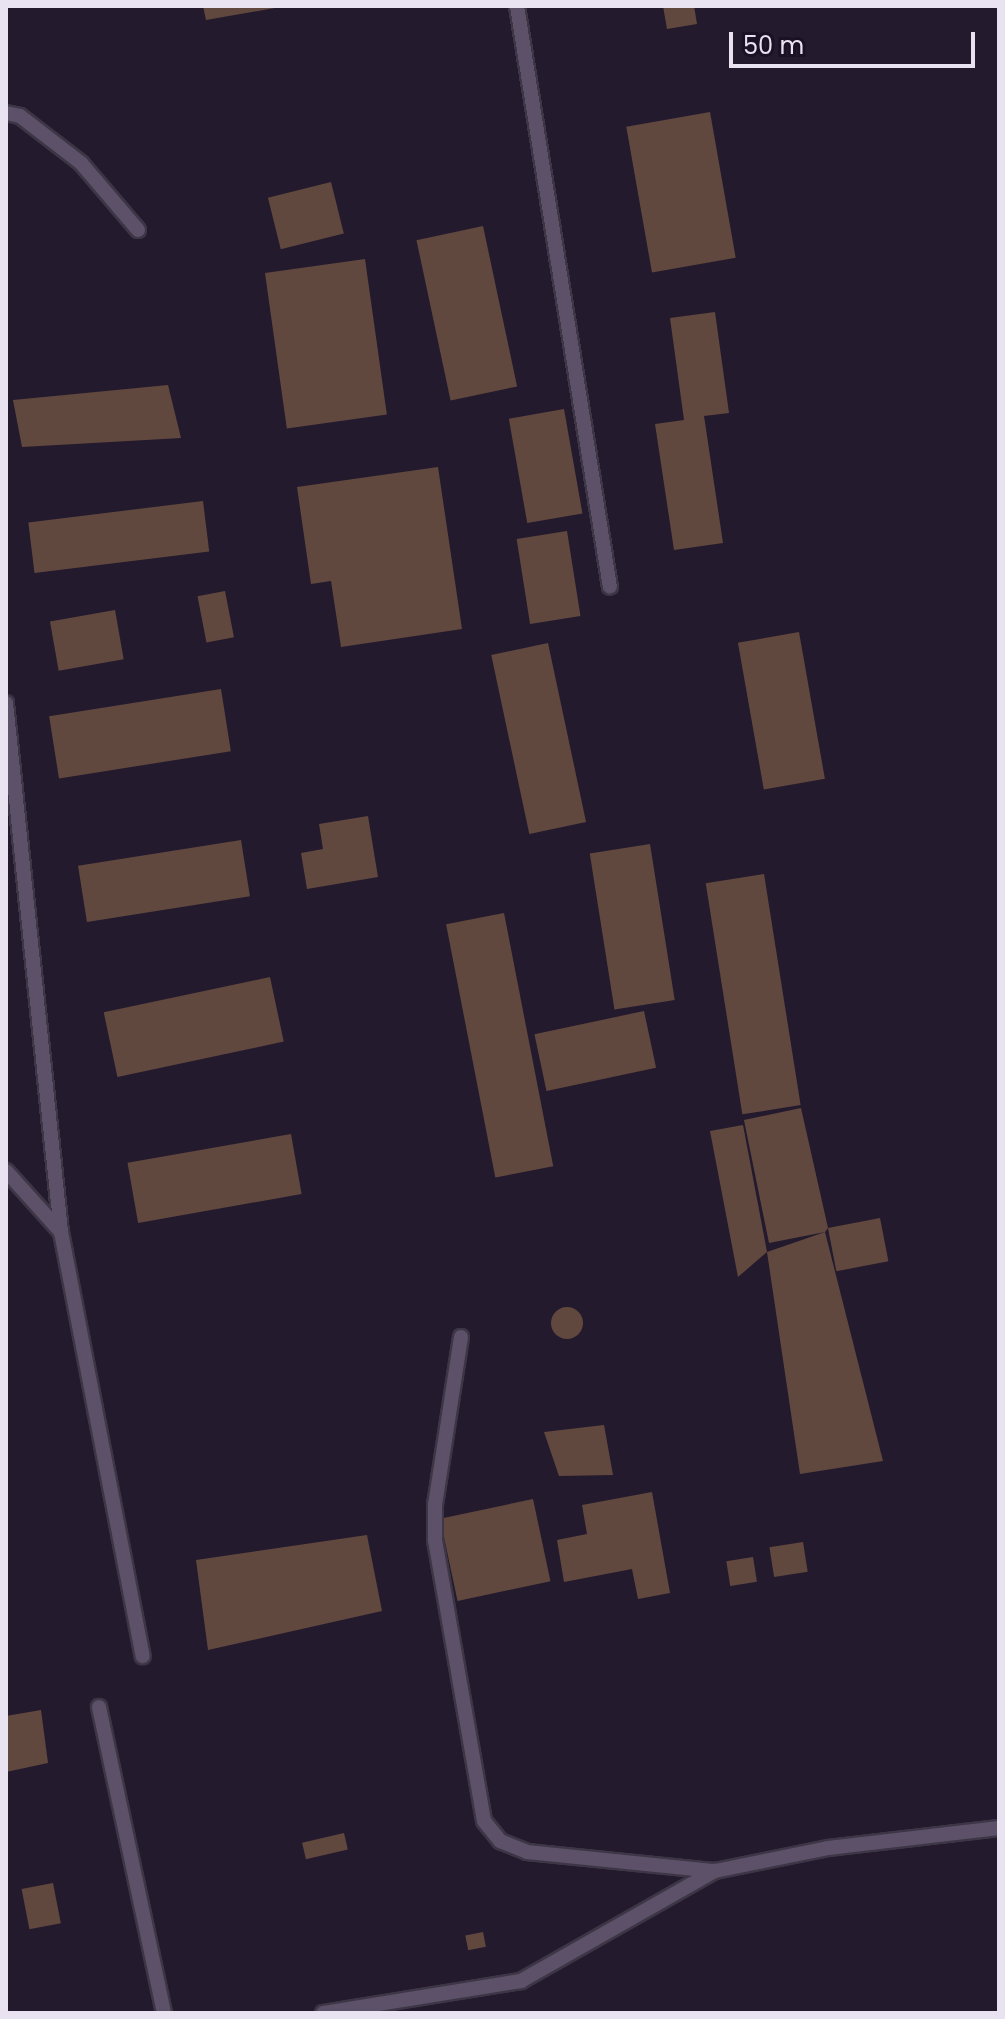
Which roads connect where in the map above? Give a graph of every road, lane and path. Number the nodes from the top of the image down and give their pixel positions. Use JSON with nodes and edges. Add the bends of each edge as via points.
{"nodes":[{"id":1,"x":517,"y":6,"type":"edge"},
{"id":2,"x":6,"y":113,"type":"edge"},
{"id":3,"x":138,"y":230,"type":"dead end"},
{"id":4,"x":610,"y":587,"type":"dead end"},
{"id":5,"x":6,"y":703,"type":"edge"},
{"id":6,"x":6,"y":1171,"type":"edge"},
{"id":7,"x":61,"y":1232,"type":"junction"},
{"id":8,"x":461,"y":1337,"type":"dead end"},
{"id":9,"x":143,"y":1656,"type":"dead end"},
{"id":10,"x":99,"y":1707,"type":"dead end"},
{"id":11,"x":999,"y":1828,"type":"edge"},
{"id":12,"x":715,"y":1871,"type":"junction"},
{"id":13,"x":164,"y":2013,"type":"edge"},
{"id":14,"x":323,"y":2013,"type":"edge"}],
"edges":[{"from":1,"to":4,"type":"lane"},
{"from":2,"to":3,"type":"lane","via":[[20,116],[81,163]]},
{"from":5,"to":7,"type":"lane"},
{"from":6,"to":7,"type":"lane"},
{"from":7,"to":9,"type":"lane"},
{"from":8,"to":12,"type":"lane","via":[[435,1504],[435,1540],[484,1821],[500,1841],[527,1852]]},
{"from":10,"to":13,"type":"lane"},
{"from":11,"to":12,"type":"lane","via":[[828,1848]]},
{"from":12,"to":14,"type":"lane","via":[[521,1981]]}]}
